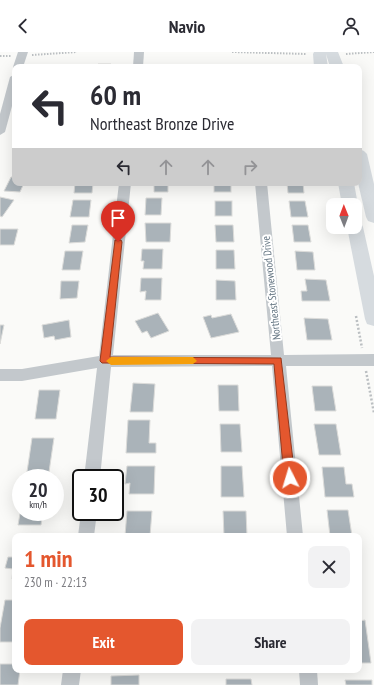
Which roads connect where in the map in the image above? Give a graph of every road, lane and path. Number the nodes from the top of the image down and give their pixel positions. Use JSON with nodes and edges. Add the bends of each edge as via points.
{"nodes":[{"id":1,"x":77,"y":52,"type":"edge"},
{"id":2,"x":139,"y":52,"type":"edge"},
{"id":3,"x":232,"y":52,"type":"edge"},
{"id":4,"x":374,"y":52,"type":"edge"},
{"id":5,"x":320,"y":53,"type":"edge"},
{"id":6,"x":333,"y":53,"type":"edge"},
{"id":7,"x":22,"y":54,"type":"edge"},
{"id":8,"x":0,"y":56,"type":"edge"},
{"id":9,"x":19,"y":64,"type":"edge"},
{"id":10,"x":138,"y":64,"type":"edge"},
{"id":11,"x":321,"y":64,"type":"edge"},
{"id":12,"x":336,"y":64,"type":"edge"},
{"id":13,"x":12,"y":88,"type":"edge"},
{"id":14,"x":0,"y":132,"type":"edge"},
{"id":15,"x":362,"y":167,"type":"edge"},
{"id":16,"x":125,"y":186,"type":"edge"},
{"id":17,"x":260,"y":186,"type":"edge"},
{"id":18,"x":347,"y":186,"type":"edge"},
{"id":19,"x":349,"y":198,"type":"edge"},
{"id":20,"x":374,"y":217,"type":"edge"},
{"id":21,"x":356,"y":234,"type":"edge"},
{"id":22,"x":356,"y":313,"type":"dead end"},
{"id":23,"x":374,"y":319,"type":"edge"},
{"id":24,"x":369,"y":360,"type":"edge"},
{"id":25,"x":105,"y":361,"type":"junction"},
{"id":26,"x":278,"y":361,"type":"junction"},
{"id":27,"x":0,"y":375,"type":"edge"},
{"id":28,"x":374,"y":413,"type":"edge"},
{"id":29,"x":93,"y":469,"type":"edge"},
{"id":30,"x":87,"y":521,"type":"edge"},
{"id":31,"x":86,"y":533,"type":"edge"},
{"id":32,"x":295,"y":533,"type":"edge"},
{"id":33,"x":72,"y":673,"type":"edge"},
{"id":34,"x":308,"y":673,"type":"edge"},
{"id":35,"x":70,"y":685,"type":"edge"},
{"id":36,"x":309,"y":685,"type":"edge"}],
"edges":[{"from":1,"to":7,"type":"path"},
{"from":2,"to":10,"type":"street"},
{"from":3,"to":5,"type":"path"},
{"from":4,"to":6,"type":"path"},
{"from":5,"to":11,"type":"main road"},
{"from":6,"to":12,"type":"main road"},
{"from":7,"to":8,"type":"path"},
{"from":7,"to":9,"type":"street"},
{"from":13,"to":14,"type":"street"},
{"from":15,"to":20,"type":"main road"},
{"from":16,"to":25,"type":"street"},
{"from":17,"to":26,"type":"street","name":"Northeast Stonewood Drive"},
{"from":18,"to":19,"type":"main road"},
{"from":21,"to":23,"type":"main road"},
{"from":22,"to":24,"type":"path"},
{"from":24,"to":26,"type":"street"},
{"from":24,"to":28,"type":"path"},
{"from":25,"to":26,"type":"street"},
{"from":25,"to":27,"type":"street","via":[[22,375]]},
{"from":25,"to":29,"type":"street"},
{"from":26,"to":32,"type":"street","name":"Northeast Stonewood Drive"},
{"from":30,"to":31,"type":"street"},
{"from":33,"to":35,"type":"street"},
{"from":34,"to":36,"type":"street"}]}
